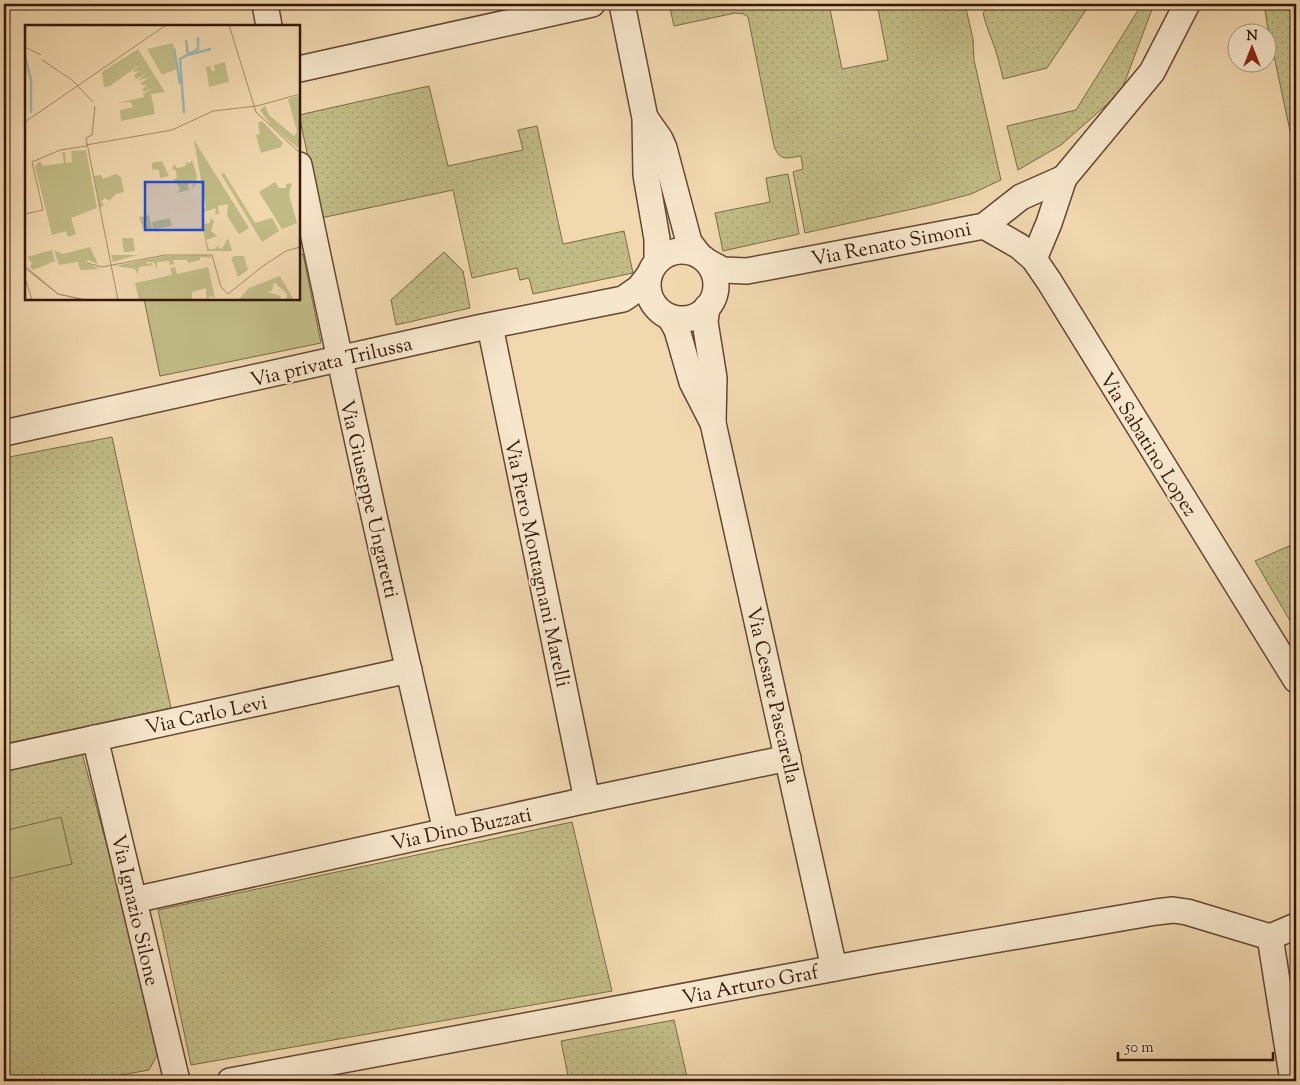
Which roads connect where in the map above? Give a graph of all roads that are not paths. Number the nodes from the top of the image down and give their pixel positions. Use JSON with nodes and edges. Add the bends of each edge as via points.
{"nodes":[{"id":1,"x":264,"y":4,"type":"edge"},
{"id":2,"x":592,"y":4,"type":"edge"},
{"id":3,"x":622,"y":4,"type":"edge"},
{"id":4,"x":1187,"y":4,"type":"edge"},
{"id":5,"x":269,"y":25,"type":"edge"},
{"id":6,"x":300,"y":69,"type":"edge"},
{"id":7,"x":645,"y":118,"type":"junction"},
{"id":8,"x":300,"y":170,"type":"edge"},
{"id":9,"x":1064,"y":178,"type":"junction"},
{"id":10,"x":984,"y":226,"type":"junction"},
{"id":11,"x":703,"y":258,"type":"junction"},
{"id":12,"x":1034,"y":259,"type":"junction"},
{"id":13,"x":653,"y":268,"type":"junction"},
{"id":14,"x":747,"y":271,"type":"junction"},
{"id":15,"x":623,"y":299,"type":"junction"},
{"id":16,"x":711,"y":301,"type":"junction"},
{"id":17,"x":662,"y":311,"type":"junction"},
{"id":18,"x":490,"y":326,"type":"junction"},
{"id":19,"x":339,"y":359,"type":"junction"},
{"id":20,"x":713,"y":423,"type":"junction"},
{"id":21,"x":4,"y":433,"type":"edge"},
{"id":22,"x":408,"y":670,"type":"junction"},
{"id":23,"x":1296,"y":680,"type":"edge"},
{"id":24,"x":95,"y":738,"type":"junction"},
{"id":25,"x":4,"y":758,"type":"edge"},
{"id":26,"x":788,"y":758,"type":"junction"},
{"id":27,"x":587,"y":800,"type":"junction"},
{"id":28,"x":446,"y":831,"type":"junction"},
{"id":29,"x":134,"y":900,"type":"junction"},
{"id":30,"x":1296,"y":926,"type":"edge"},
{"id":31,"x":1270,"y":937,"type":"junction"},
{"id":32,"x":834,"y":968,"type":"junction"},
{"id":33,"x":177,"y":1081,"type":"edge"},
{"id":34,"x":230,"y":1081,"type":"edge"},
{"id":35,"x":1293,"y":1081,"type":"edge"}],
"edges":[{"from":1,"to":5,"type":"street"},
{"from":2,"to":6,"type":"street"},
{"from":3,"to":7,"type":"street"},
{"from":4,"to":9,"type":"street","name":"Via Renato Simoni","via":[[1152,72]]},
{"from":7,"to":11,"type":"street","via":[[664,148],[690,242]]},
{"from":7,"to":13,"type":"street","via":[[646,175],[657,239]]},
{"from":8,"to":19,"type":"street","name":"Via Giuseppe Ungaretti"},
{"from":9,"to":10,"type":"street","name":"Via Renato Simoni","via":[[1020,197]]},
{"from":9,"to":12,"type":"street","name":"Via Renato Simoni"},
{"from":10,"to":12,"type":"street","name":"Via Sabatino Lopez","via":[[1019,246]]},
{"from":10,"to":14,"type":"street","name":"Via Renato Simoni"},
{"from":11,"to":13,"type":"street","via":[[688,251],[677,251],[666,254]]},
{"from":11,"to":14,"type":"street","name":"Via Renato Simoni","via":[[723,270]]},
{"from":11,"to":16,"type":"street","via":[[714,272],[716,283]]},
{"from":12,"to":23,"type":"street","name":"Via Sabatino Lopez"},
{"from":13,"to":15,"type":"street","name":"Via privata Trilussa","via":[[639,288]]},
{"from":13,"to":17,"type":"street","via":[[648,292]]},
{"from":14,"to":16,"type":"street","via":[[728,280]]},
{"from":15,"to":17,"type":"street","via":[[639,300]]},
{"from":15,"to":18,"type":"street","name":"Via privata Trilussa"},
{"from":16,"to":17,"type":"street","via":[[692,318],[681,319]]},
{"from":16,"to":20,"type":"street","via":[[706,322],[714,378]]},
{"from":17,"to":20,"type":"street","via":[[677,330],[692,382]]},
{"from":18,"to":19,"type":"street","name":"Via privata Trilussa"},
{"from":18,"to":27,"type":"street","name":"Via Piero Montagnani Marelli"},
{"from":19,"to":21,"type":"street","name":"Via privata Trilussa"},
{"from":19,"to":22,"type":"street","name":"Via Giuseppe Ungaretti"},
{"from":20,"to":26,"type":"street","name":"Via Cesare Pascarella"},
{"from":22,"to":24,"type":"street","name":"Via Carlo Levi"},
{"from":22,"to":28,"type":"street","name":"Via Giuseppe Ungaretti"},
{"from":24,"to":25,"type":"street","name":"Via Carlo Levi"},
{"from":24,"to":29,"type":"street","name":"Via Ignazio Silone"},
{"from":26,"to":27,"type":"street","name":"Via Dino Buzzati"},
{"from":26,"to":32,"type":"street","name":"Via Cesare Pascarella"},
{"from":27,"to":28,"type":"street","name":"Via Dino Buzzati"},
{"from":28,"to":29,"type":"street","name":"Via Dino Buzzati"},
{"from":29,"to":33,"type":"street","name":"Via Ignazio Silone"},
{"from":30,"to":31,"type":"street"},
{"from":31,"to":32,"type":"street","name":"Via Arturo Graf","via":[[1173,910]]},
{"from":31,"to":35,"type":"street"},
{"from":32,"to":34,"type":"street","name":"Via Arturo Graf"}]}
